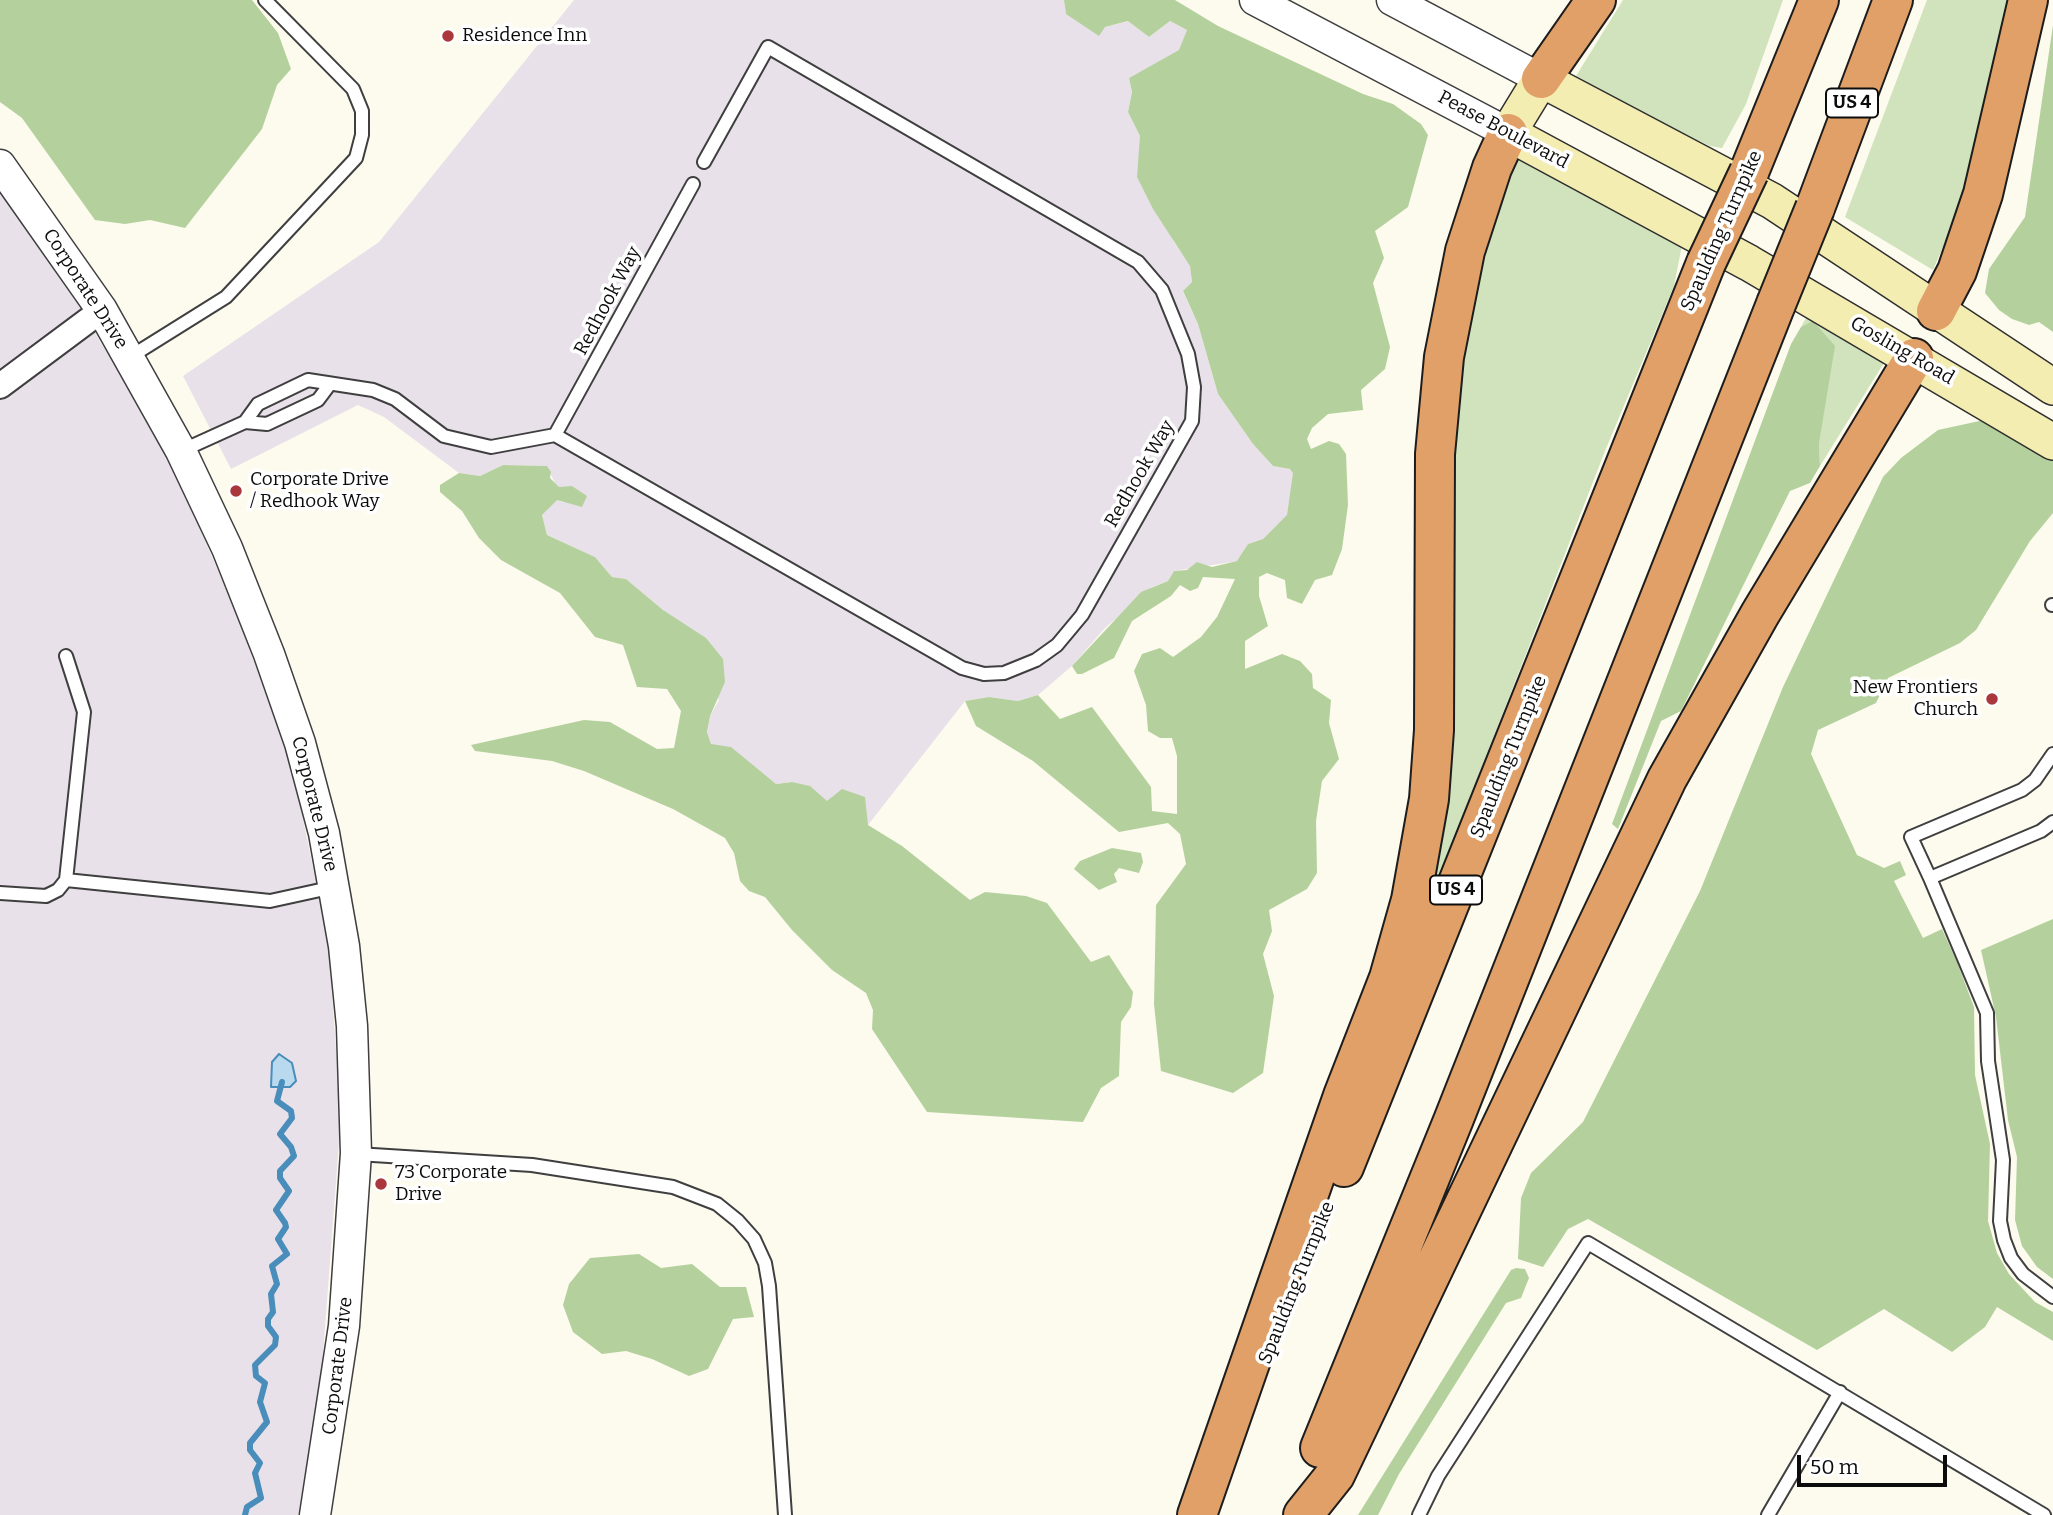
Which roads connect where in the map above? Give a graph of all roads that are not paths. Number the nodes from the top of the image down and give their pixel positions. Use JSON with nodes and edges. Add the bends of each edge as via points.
{"nodes":[{"id":1,"x":265,"y":0,"type":"edge"},
{"id":2,"x":1255,"y":0,"type":"edge"},
{"id":3,"x":1392,"y":0,"type":"edge"},
{"id":4,"x":1596,"y":0,"type":"edge"},
{"id":5,"x":1819,"y":0,"type":"edge"},
{"id":6,"x":1893,"y":0,"type":"edge"},
{"id":7,"x":2028,"y":0,"type":"edge"},
{"id":8,"x":1541,"y":79,"type":"junction"},
{"id":9,"x":1508,"y":133,"type":"junction"},
{"id":10,"x":704,"y":162,"type":"dead end"},
{"id":11,"x":0,"y":165,"type":"edge"},
{"id":12,"x":693,"y":184,"type":"dead end"},
{"id":13,"x":1760,"y":187,"type":"junction"},
{"id":14,"x":1749,"y":263,"type":"joint"},
{"id":15,"x":102,"y":310,"type":"junction"},
{"id":16,"x":1936,"y":311,"type":"junction"},
{"id":17,"x":130,"y":357,"type":"junction"},
{"id":18,"x":1914,"y":358,"type":"junction"},
{"id":19,"x":330,"y":384,"type":"junction"},
{"id":20,"x":0,"y":386,"type":"edge"},
{"id":21,"x":2053,"y":387,"type":"edge"},
{"id":22,"x":245,"y":422,"type":"junction"},
{"id":23,"x":555,"y":435,"type":"junction"},
{"id":24,"x":2053,"y":442,"type":"edge"},
{"id":25,"x":181,"y":451,"type":"junction"},
{"id":26,"x":66,"y":656,"type":"dead end"},
{"id":27,"x":2053,"y":754,"type":"edge"},
{"id":28,"x":2053,"y":822,"type":"edge"},
{"id":29,"x":1930,"y":878,"type":"junction"},
{"id":30,"x":66,"y":880,"type":"junction"},
{"id":31,"x":334,"y":887,"type":"junction"},
{"id":32,"x":0,"y":893,"type":"edge"},
{"id":33,"x":356,"y":1153,"type":"junction"},
{"id":34,"x":2053,"y":1297,"type":"edge"},
{"id":35,"x":1840,"y":1392,"type":"junction"},
{"id":36,"x":315,"y":1515,"type":"edge"},
{"id":37,"x":785,"y":1515,"type":"edge"},
{"id":38,"x":1197,"y":1515,"type":"edge"},
{"id":39,"x":1202,"y":1515,"type":"edge"},
{"id":40,"x":1293,"y":1515,"type":"edge"},
{"id":41,"x":1303,"y":1515,"type":"edge"},
{"id":42,"x":1419,"y":1515,"type":"edge"},
{"id":43,"x":1768,"y":1515,"type":"edge"},
{"id":44,"x":2044,"y":1515,"type":"edge"}],
"edges":[{"from":1,"to":17,"type":"lane","via":[[354,89],[362,111],[356,158],[226,298]]},
{"from":2,"to":9,"type":"street","name":"Pease Boulevard"},
{"from":3,"to":8,"type":"street"},
{"from":4,"to":8,"type":"highway"},
{"from":5,"to":13,"type":"highway","name":"Spaulding Turnpike","number":"US 4"},
{"from":6,"to":40,"type":"highway","number":"US 4","bridge":true,"via":[[1815,208]]},
{"from":7,"to":16,"type":"highway","via":[[1983,194],[1957,271]]},
{"from":8,"to":9,"type":"main road"},
{"from":8,"to":13,"type":"main road"},
{"from":9,"to":14,"type":"main road","name":"Pease Boulevard"},
{"from":9,"to":38,"type":"highway","via":[[1483,191],[1465,251],[1438,407],[1434,730],[1419,866],[1389,978]]},
{"from":10,"to":23,"type":"lane","name":"Redhook Way","via":[[768,47],[1138,262],[1162,290],[1184,342],[1194,387],[1192,421],[1082,615],[1057,645],[1036,660],[1004,673],[984,674],[962,668]]},
{"from":11,"to":15,"type":"street","name":"Corporate Drive"},
{"from":12,"to":23,"type":"lane","name":"Redhook Way"},
{"from":13,"to":16,"type":"main road"},
{"from":13,"to":39,"type":"highway","name":"Spaulding Turnpike","number":"US 4","bridge":true,"via":[[1706,263]]},
{"from":14,"to":18,"type":"main road","name":"Gosling Road"},
{"from":15,"to":17,"type":"street","name":"Corporate Drive"},
{"from":15,"to":20,"type":"street"},
{"from":16,"to":18,"type":"main road"},
{"from":16,"to":21,"type":"main road"},
{"from":17,"to":25,"type":"street","name":"Corporate Drive"},
{"from":18,"to":24,"type":"main road","name":"Gosling Road"},
{"from":18,"to":41,"type":"highway","via":[[1667,779],[1335,1475]]},
{"from":19,"to":22,"type":"lane","via":[[318,400],[267,424]]},
{"from":19,"to":22,"type":"lane","via":[[308,380],[258,404]]},
{"from":19,"to":23,"type":"lane","via":[[373,390],[395,399],[444,436],[491,447]]},
{"from":22,"to":25,"type":"lane"},
{"from":25,"to":31,"type":"street","name":"Corporate Drive","via":[[270,654],[300,743]]},
{"from":26,"to":30,"type":"lane","via":[[83,712]]},
{"from":27,"to":29,"type":"lane","via":[[2022,790],[1911,837]]},
{"from":28,"to":29,"type":"lane"},
{"from":29,"to":34,"type":"lane","via":[[1987,1013],[1988,1061],[2003,1160],[2000,1221],[2004,1240],[2023,1274]]},
{"from":30,"to":31,"type":"lane","via":[[270,901]]},
{"from":30,"to":32,"type":"lane","via":[[46,896]]},
{"from":31,"to":33,"type":"street","name":"Corporate Drive","via":[[352,1026]]},
{"from":33,"to":36,"type":"street","name":"Corporate Drive","via":[[344,1326]]},
{"from":33,"to":37,"type":"lane","via":[[532,1165],[673,1187],[709,1200],[738,1221],[754,1239],[769,1286]]},
{"from":35,"to":42,"type":"lane","via":[[1588,1243],[1438,1476]]},
{"from":35,"to":43,"type":"lane"},
{"from":35,"to":44,"type":"lane"}]}
